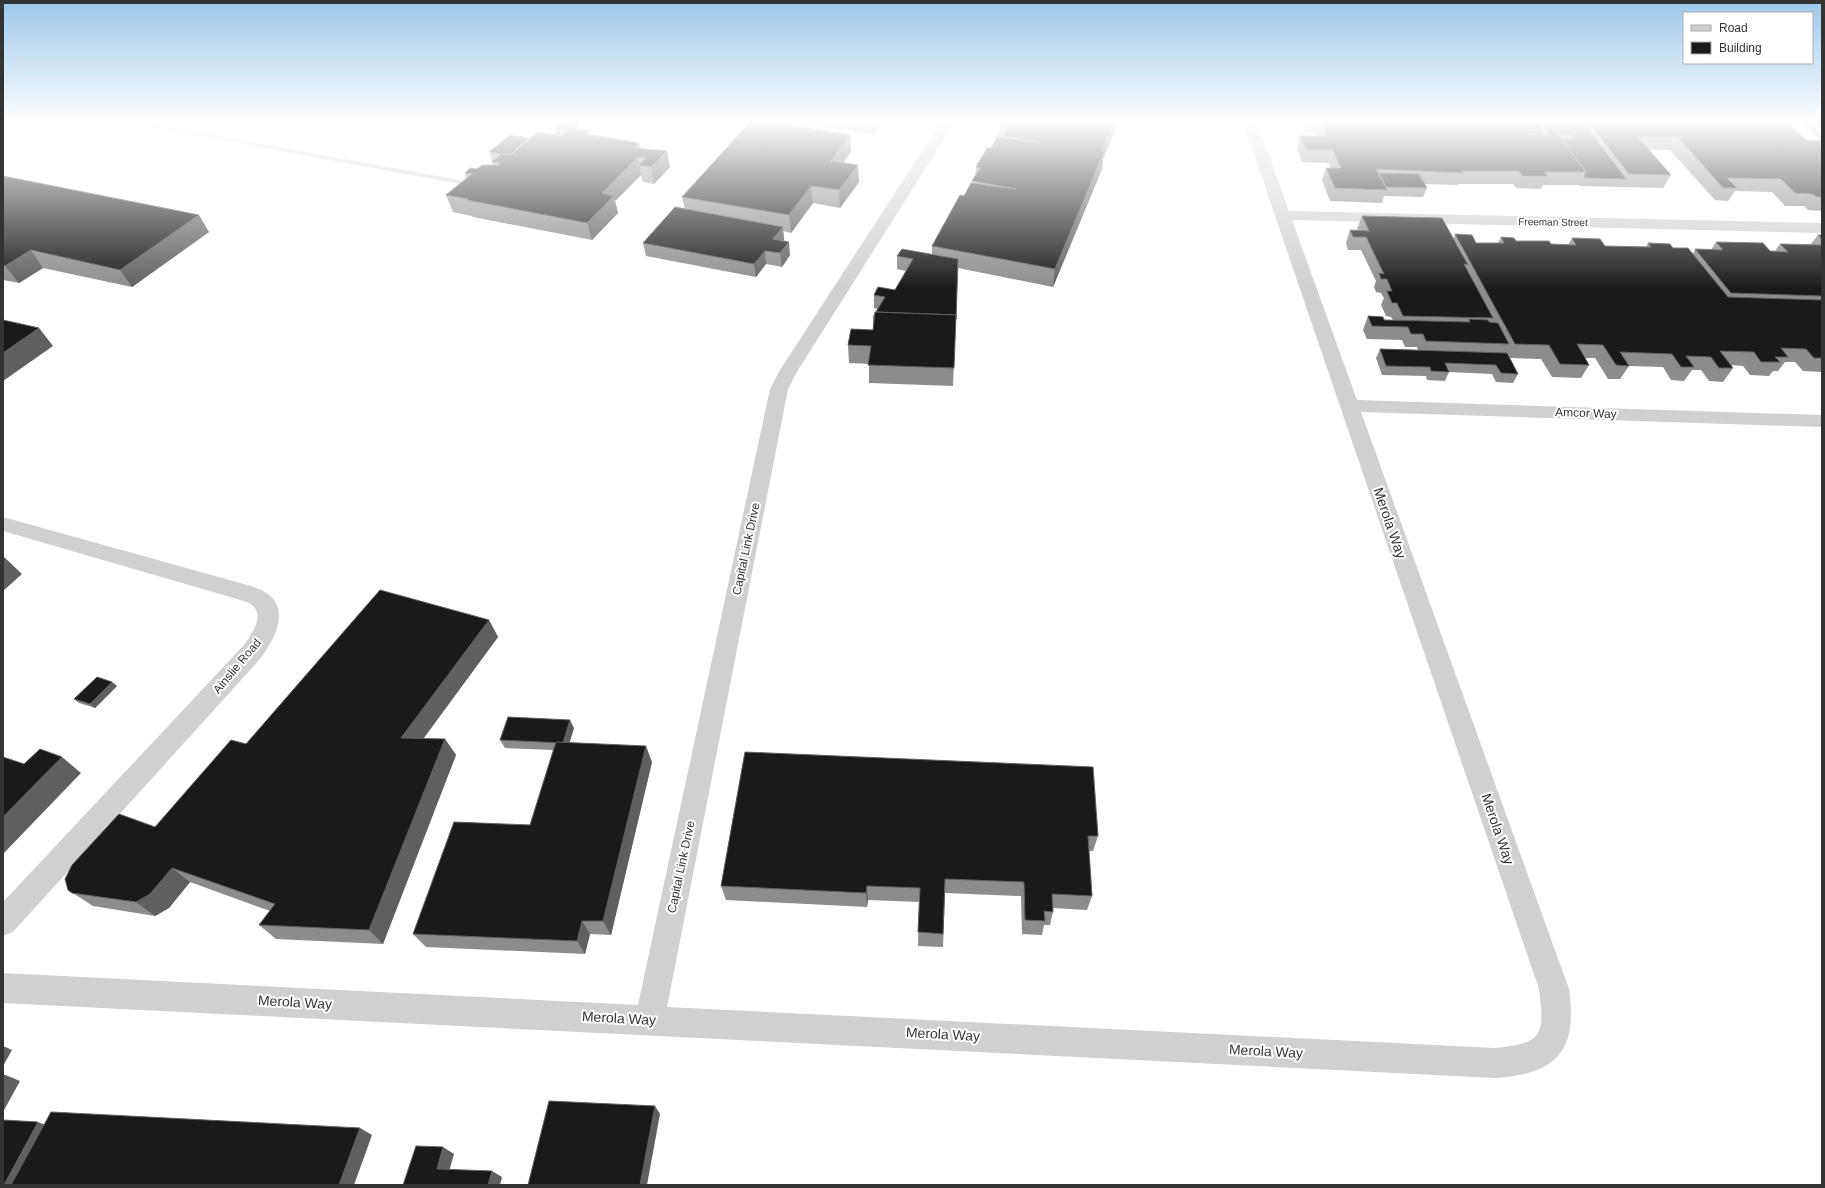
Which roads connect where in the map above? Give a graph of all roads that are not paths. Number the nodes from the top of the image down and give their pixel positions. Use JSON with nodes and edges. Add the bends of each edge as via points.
{"nodes":[{"id":1,"x":435,"y":177,"type":"edge"},
{"id":2,"x":912,"y":177,"type":"edge"},
{"id":3,"x":1270,"y":177,"type":"edge"},
{"id":4,"x":460,"y":182,"type":"edge"},
{"id":5,"x":1283,"y":215,"type":"junction"},
{"id":6,"x":1822,"y":228,"type":"edge"},
{"id":7,"x":1349,"y":406,"type":"junction"},
{"id":8,"x":1822,"y":421,"type":"edge"},
{"id":9,"x":3,"y":524,"type":"edge"},
{"id":10,"x":3,"y":922,"type":"edge"},
{"id":11,"x":3,"y":988,"type":"edge"},
{"id":12,"x":650,"y":1019,"type":"junction"}],
"edges":[{"from":1,"to":4,"type":"lane"},
{"from":2,"to":12,"type":"street","name":"Capital Link Drive","via":[[789,370],[780,389]]},
{"from":3,"to":5,"type":"street","name":"Merola Way"},
{"from":5,"to":6,"type":"street","name":"Freeman Street"},
{"from":5,"to":7,"type":"street","name":"Merola Way"},
{"from":7,"to":8,"type":"street","name":"Amcor Way"},
{"from":7,"to":12,"type":"street","name":"Merola Way","via":[[1554,989],[1558,1017],[1555,1033],[1547,1048],[1533,1058],[1523,1061],[1495,1063]]},
{"from":9,"to":10,"type":"street","name":"Ainslie Road","via":[[250,595],[263,602],[268,618],[263,635],[252,652]]},
{"from":11,"to":12,"type":"street","name":"Merola Way"}]}
